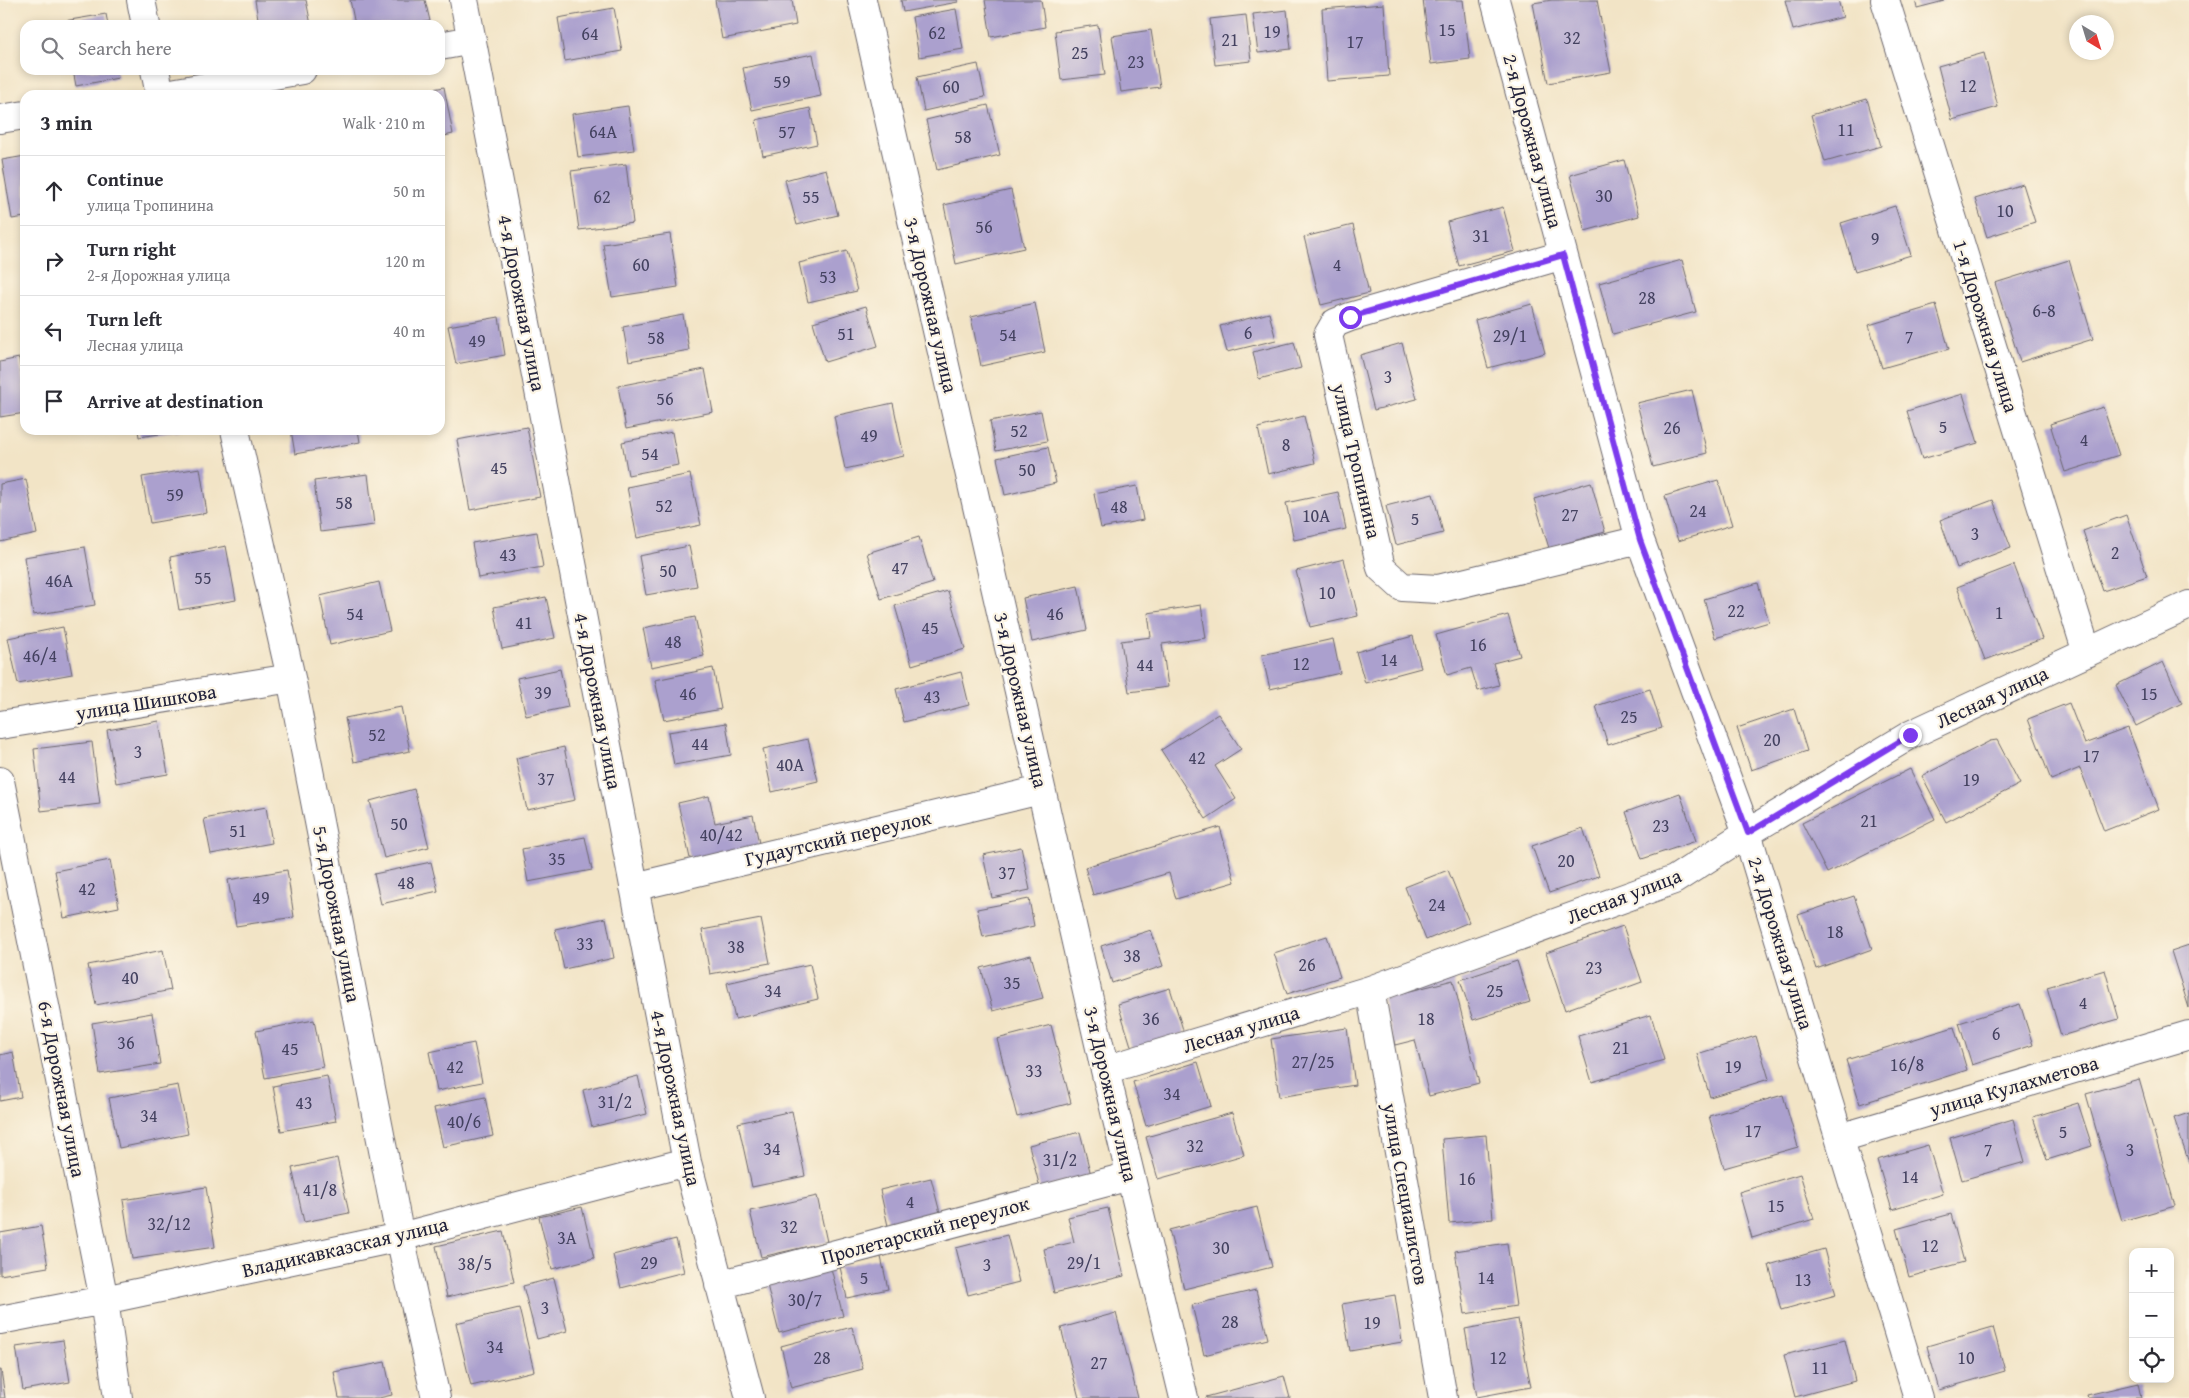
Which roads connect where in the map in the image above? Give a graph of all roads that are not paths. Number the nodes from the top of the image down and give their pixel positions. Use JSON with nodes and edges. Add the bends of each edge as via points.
{"nodes":[{"id":1,"x":141,"y":0,"type":"edge"},
{"id":2,"x":464,"y":0,"type":"edge"},
{"id":3,"x":862,"y":0,"type":"edge"},
{"id":4,"x":1495,"y":0,"type":"edge"},
{"id":5,"x":1885,"y":0,"type":"edge"},
{"id":6,"x":145,"y":20,"type":"edge"},
{"id":7,"x":472,"y":40,"type":"junction"},
{"id":8,"x":445,"y":45,"type":"edge"},
{"id":9,"x":156,"y":75,"type":"edge"},
{"id":10,"x":274,"y":75,"type":"edge"},
{"id":11,"x":159,"y":90,"type":"edge"},
{"id":12,"x":188,"y":90,"type":"edge"},
{"id":13,"x":20,"y":116,"type":"edge"},
{"id":14,"x":0,"y":119,"type":"edge"},
{"id":15,"x":1563,"y":255,"type":"junction"},
{"id":16,"x":236,"y":435,"type":"edge"},
{"id":17,"x":1640,"y":540,"type":"junction"},
{"id":18,"x":2189,"y":605,"type":"edge"},
{"id":19,"x":2087,"y":652,"type":"junction"},
{"id":20,"x":291,"y":678,"type":"junction"},
{"id":21,"x":0,"y":724,"type":"edge"},
{"id":22,"x":0,"y":782,"type":"edge"},
{"id":23,"x":1041,"y":790,"type":"junction"},
{"id":24,"x":1748,"y":833,"type":"junction"},
{"id":25,"x":634,"y":887,"type":"junction"},
{"id":26,"x":1370,"y":990,"type":"junction"},
{"id":27,"x":2189,"y":1035,"type":"edge"},
{"id":28,"x":1105,"y":1070,"type":"junction"},
{"id":29,"x":1840,"y":1138,"type":"junction"},
{"id":30,"x":687,"y":1162,"type":"junction"},
{"id":31,"x":1130,"y":1176,"type":"junction"},
{"id":32,"x":400,"y":1237,"type":"junction"},
{"id":33,"x":719,"y":1285,"type":"junction"},
{"id":34,"x":104,"y":1300,"type":"junction"},
{"id":35,"x":0,"y":1320,"type":"edge"},
{"id":36,"x":118,"y":1398,"type":"edge"},
{"id":37,"x":436,"y":1398,"type":"edge"},
{"id":38,"x":750,"y":1398,"type":"edge"},
{"id":39,"x":1184,"y":1398,"type":"edge"},
{"id":40,"x":1443,"y":1398,"type":"edge"},
{"id":41,"x":1918,"y":1398,"type":"edge"}],
"edges":[{"from":1,"to":6,"type":"street"},
{"from":2,"to":7,"type":"street","name":"4-я Дорожная улица"},
{"from":3,"to":23,"type":"street","name":"3-я Дорожная улица"},
{"from":4,"to":15,"type":"street","name":"2-я Дорожная улица"},
{"from":5,"to":19,"type":"street","name":"1-я Дорожная улица"},
{"from":7,"to":8,"type":"street"},
{"from":7,"to":25,"type":"street","name":"4-я Дорожная улица"},
{"from":9,"to":11,"type":"street"},
{"from":10,"to":12,"type":"street"},
{"from":13,"to":14,"type":"street"},
{"from":15,"to":17,"type":"street","name":"2-я Дорожная улица"},
{"from":15,"to":17,"type":"street","name":"улица Тропинина","via":[[1350,317],[1335,323],[1328,335],[1381,568],[1402,586],[1438,589]]},
{"from":16,"to":20,"type":"street","name":"5-я Дорожная улица"},
{"from":17,"to":24,"type":"street","name":"2-я Дорожная улица"},
{"from":18,"to":19,"type":"street","name":"Лесная улица"},
{"from":19,"to":24,"type":"street","name":"Лесная улица","via":[[1910,735]]},
{"from":20,"to":21,"type":"street","name":"улица Шишкова"},
{"from":20,"to":32,"type":"street","name":"5-я Дорожная улица"},
{"from":22,"to":34,"type":"street","name":"6-я Дорожная улица"},
{"from":23,"to":25,"type":"street","name":"Гудаутский переулок"},
{"from":23,"to":28,"type":"street","name":"3-я Дорожная улица"},
{"from":24,"to":26,"type":"street","name":"Лесная улица","via":[[1674,880]]},
{"from":24,"to":29,"type":"street","name":"2-я Дорожная улица"},
{"from":25,"to":30,"type":"street","name":"4-я Дорожная улица"},
{"from":26,"to":28,"type":"street","name":"Лесная улица"},
{"from":26,"to":40,"type":"street","name":"улица Специалистов"},
{"from":27,"to":29,"type":"street","name":"улица Кулахметова"},
{"from":28,"to":31,"type":"street","name":"3-я Дорожная улица"},
{"from":29,"to":41,"type":"street","name":"2-я Дорожная улица"},
{"from":30,"to":32,"type":"street","name":"Владикавказская улица"},
{"from":30,"to":33,"type":"street","name":"4-я Дорожная улица"},
{"from":31,"to":33,"type":"street","name":"Пролетарский переулок"},
{"from":31,"to":39,"type":"street","name":"3-я Дорожная улица"},
{"from":32,"to":34,"type":"street","name":"Владикавказская улица"},
{"from":32,"to":37,"type":"street","name":"5-я Дорожная улица"},
{"from":33,"to":38,"type":"street","name":"4-я Дорожная улица"},
{"from":34,"to":35,"type":"street","name":"Владикавказская улица"},
{"from":34,"to":36,"type":"street","name":"6-я Дорожная улица"}]}
